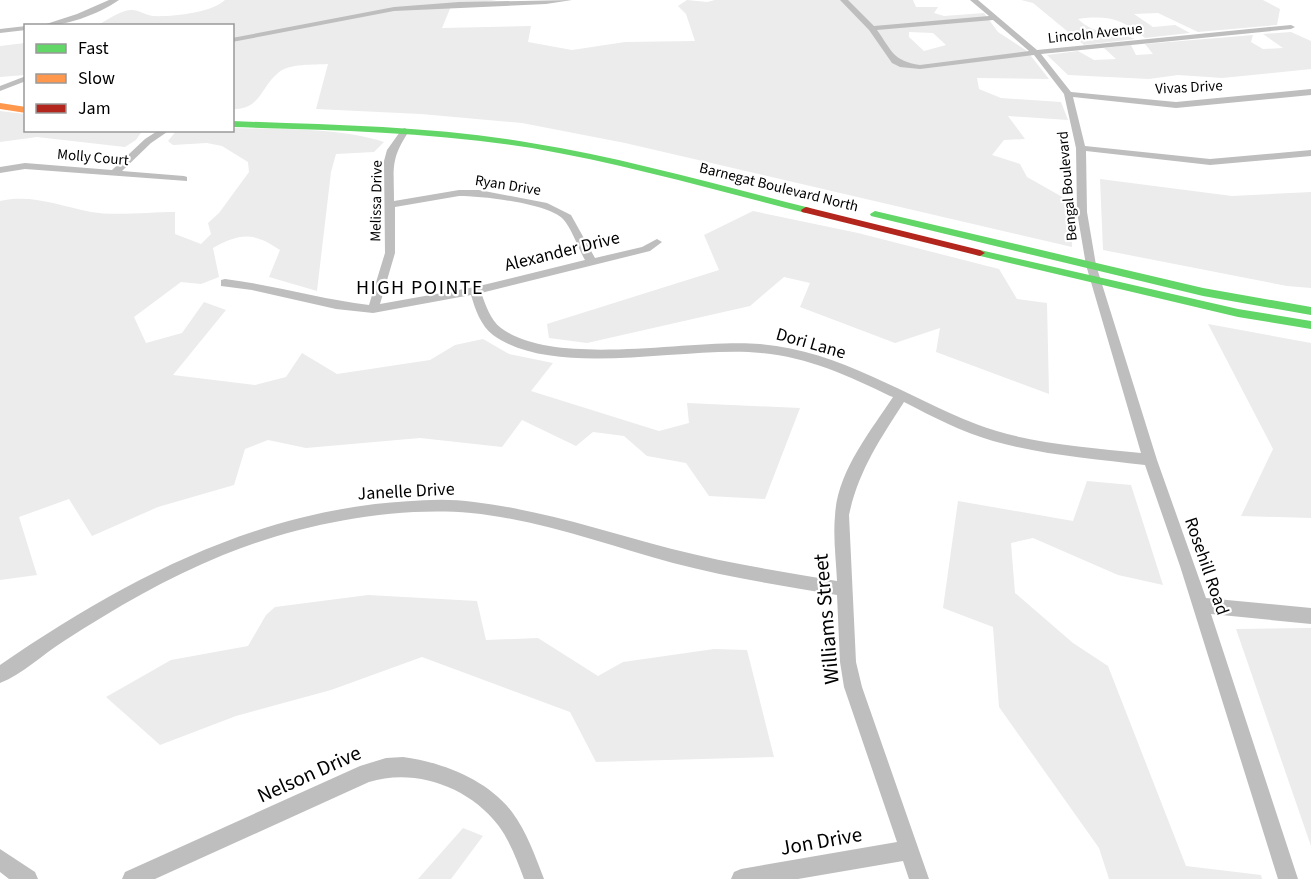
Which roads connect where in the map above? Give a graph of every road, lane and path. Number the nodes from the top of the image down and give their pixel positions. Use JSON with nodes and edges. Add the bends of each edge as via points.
{"nodes":[{"id":1,"x":115,"y":0,"type":"edge"},
{"id":2,"x":568,"y":0,"type":"edge"},
{"id":3,"x":844,"y":0,"type":"edge"},
{"id":4,"x":974,"y":0,"type":"edge"},
{"id":5,"x":474,"y":2,"type":"edge"},
{"id":6,"x":995,"y":18,"type":"junction"},
{"id":7,"x":50,"y":24,"type":"edge"},
{"id":8,"x":1291,"y":27,"type":"dead end"},
{"id":9,"x":24,"y":28,"type":"edge"},
{"id":10,"x":872,"y":28,"type":"junction"},
{"id":11,"x":0,"y":31,"type":"edge"},
{"id":12,"x":234,"y":40,"type":"edge"},
{"id":13,"x":1036,"y":53,"type":"junction"},
{"id":14,"x":24,"y":78,"type":"edge"},
{"id":15,"x":0,"y":79,"type":"edge"},
{"id":16,"x":24,"y":79,"type":"edge"},
{"id":17,"x":0,"y":89,"type":"edge"},
{"id":18,"x":1311,"y":92,"type":"edge"},
{"id":19,"x":1068,"y":94,"type":"junction"},
{"id":20,"x":0,"y":96,"type":"edge"},
{"id":21,"x":24,"y":100,"type":"edge"},
{"id":22,"x":0,"y":106,"type":"edge"},
{"id":23,"x":24,"y":110,"type":"edge"},
{"id":24,"x":234,"y":115,"type":"edge"},
{"id":25,"x":234,"y":124,"type":"edge"},
{"id":26,"x":405,"y":131,"type":"junction"},
{"id":27,"x":153,"y":132,"type":"edge"},
{"id":28,"x":163,"y":132,"type":"edge"},
{"id":29,"x":148,"y":141,"type":"junction"},
{"id":30,"x":1082,"y":148,"type":"junction"},
{"id":31,"x":1311,"y":153,"type":"edge"},
{"id":32,"x":0,"y":170,"type":"edge"},
{"id":33,"x":115,"y":173,"type":"junction"},
{"id":34,"x":184,"y":179,"type":"dead end"},
{"id":35,"x":389,"y":205,"type":"junction"},
{"id":36,"x":657,"y":242,"type":"dead end"},
{"id":37,"x":592,"y":262,"type":"junction"},
{"id":38,"x":1091,"y":265,"type":"junction"},
{"id":39,"x":1098,"y":282,"type":"junction"},
{"id":40,"x":225,"y":283,"type":"dead end"},
{"id":41,"x":474,"y":291,"type":"junction"},
{"id":42,"x":374,"y":309,"type":"junction"},
{"id":43,"x":1311,"y":311,"type":"edge"},
{"id":44,"x":1311,"y":325,"type":"edge"},
{"id":45,"x":901,"y":396,"type":"junction"},
{"id":46,"x":1150,"y":460,"type":"junction"},
{"id":47,"x":845,"y":589,"type":"junction"},
{"id":48,"x":1200,"y":604,"type":"junction"},
{"id":49,"x":1311,"y":616,"type":"edge"},
{"id":50,"x":0,"y":675,"type":"edge"},
{"id":51,"x":909,"y":850,"type":"junction"},
{"id":52,"x":0,"y":859,"type":"edge"},
{"id":53,"x":28,"y":879,"type":"edge"},
{"id":54,"x":132,"y":879,"type":"edge"},
{"id":55,"x":534,"y":879,"type":"edge"},
{"id":56,"x":741,"y":879,"type":"edge"},
{"id":57,"x":919,"y":879,"type":"edge"},
{"id":58,"x":1288,"y":879,"type":"edge"}],
"edges":[{"from":1,"to":7,"type":"street"},
{"from":2,"to":5,"type":"street"},
{"from":3,"to":10,"type":"street"},
{"from":4,"to":6,"type":"street","name":"Bengal Boulevard"},
{"from":5,"to":12,"type":"street","via":[[394,9]]},
{"from":6,"to":10,"type":"street"},
{"from":6,"to":13,"type":"street","name":"Bengal Boulevard"},
{"from":8,"to":13,"type":"street","name":"Lincoln Avenue"},
{"from":9,"to":11,"type":"street"},
{"from":10,"to":13,"type":"street","name":"Lincoln Avenue","via":[[893,59],[903,65],[920,67]]},
{"from":13,"to":19,"type":"street","name":"Bengal Boulevard"},
{"from":14,"to":15,"type":"street"},
{"from":16,"to":17,"type":"street"},
{"from":18,"to":19,"type":"street","name":"Vivas Drive","via":[[1162,105]]},
{"from":19,"to":30,"type":"street","name":"Bengal Boulevard"},
{"from":20,"to":21,"type":"street"},
{"from":22,"to":23,"type":"street"},
{"from":24,"to":38,"type":"street","name":"Barnegat Boulevard North","via":[[404,121],[577,143]]},
{"from":25,"to":26,"type":"street","name":"Barnegat Boulevard North"},
{"from":26,"to":35,"type":"street","name":"Melissa Drive","via":[[389,161]]},
{"from":26,"to":39,"type":"street","name":"Barnegat Boulevard North","via":[[572,153]]},
{"from":27,"to":29,"type":"street"},
{"from":28,"to":29,"type":"street"},
{"from":29,"to":33,"type":"street"},
{"from":30,"to":31,"type":"street","via":[[1210,162]]},
{"from":30,"to":38,"type":"street","name":"Bengal Boulevard","via":[[1082,212]]},
{"from":32,"to":33,"type":"street","name":"Molly Court","via":[[25,166]]},
{"from":33,"to":34,"type":"street","name":"Molly Court"},
{"from":35,"to":37,"type":"street","name":"Ryan Drive","via":[[479,193],[543,205],[567,217]]},
{"from":35,"to":42,"type":"street","name":"Melissa Drive","via":[[390,253]]},
{"from":36,"to":37,"type":"street","name":"Alexander Drive","via":[[646,249]]},
{"from":37,"to":41,"type":"street","name":"Alexander Drive"},
{"from":38,"to":39,"type":"street","name":"Rosehill Road"},
{"from":38,"to":43,"type":"street","name":"Barnegat Boulevard North","via":[[1203,292]]},
{"from":39,"to":44,"type":"street","name":"Barnegat Boulevard North"},
{"from":39,"to":46,"type":"street","name":"Rosehill Road"},
{"from":40,"to":42,"type":"street","name":"Alexander Drive"},
{"from":41,"to":42,"type":"street","name":"Alexander Drive"},
{"from":41,"to":45,"type":"street","name":"Dori Lane","via":[[485,317],[497,332],[521,344],[569,351],[633,353],[760,348],[832,365]]},
{"from":45,"to":46,"type":"street","name":"Dori Lane","via":[[1002,439]]},
{"from":45,"to":47,"type":"street","name":"Williams Street","via":[[854,470],[845,492]]},
{"from":46,"to":48,"type":"street","name":"Rosehill Road"},
{"from":47,"to":50,"type":"street","name":"Janelle Drive","via":[[698,562],[539,520],[469,507],[369,510],[256,535],[189,561],[109,602]]},
{"from":47,"to":51,"type":"street","name":"Williams Street","via":[[853,687]]},
{"from":48,"to":49,"type":"street"},
{"from":48,"to":58,"type":"street","name":"Rosehill Road"},
{"from":51,"to":56,"type":"street","name":"Jon Drive"},
{"from":51,"to":57,"type":"street","name":"Williams Street"},
{"from":52,"to":53,"type":"street"},
{"from":54,"to":55,"type":"street","name":"Nelson Drive","via":[[367,773],[391,766],[460,782],[484,796],[519,841]]}]}
